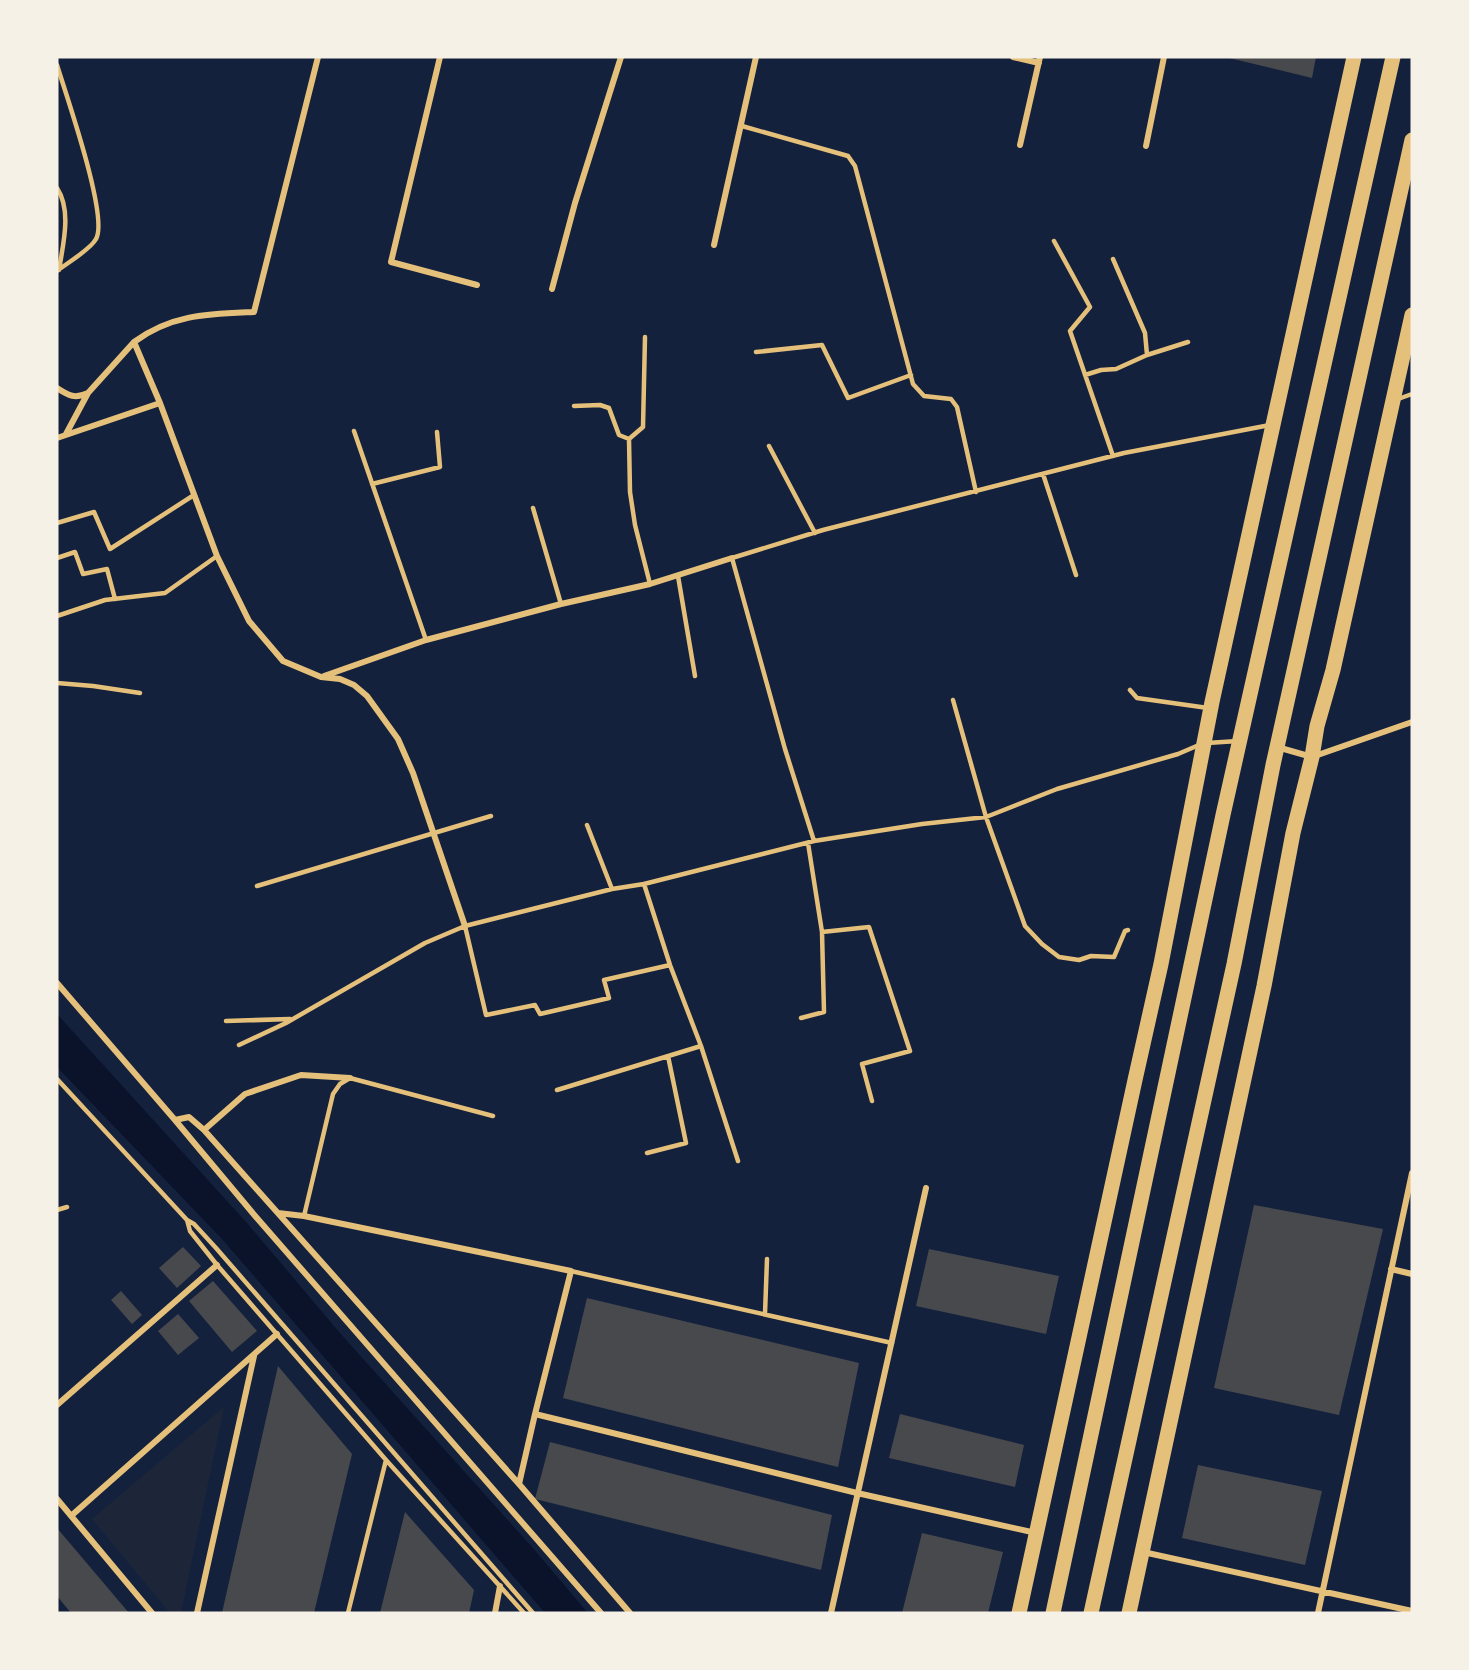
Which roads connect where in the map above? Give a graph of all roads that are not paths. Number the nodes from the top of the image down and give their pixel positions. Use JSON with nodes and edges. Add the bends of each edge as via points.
{"nodes":[{"id":1,"x":318,"y":57,"type":"edge"},
{"id":2,"x":440,"y":57,"type":"edge"},
{"id":3,"x":621,"y":57,"type":"edge"},
{"id":4,"x":756,"y":57,"type":"edge"},
{"id":5,"x":1013,"y":57,"type":"edge"},
{"id":6,"x":1164,"y":57,"type":"edge"},
{"id":7,"x":1354,"y":57,"type":"edge"},
{"id":8,"x":1393,"y":57,"type":"edge"},
{"id":9,"x":1039,"y":60,"type":"edge"},
{"id":10,"x":57,"y":65,"type":"edge"},
{"id":11,"x":742,"y":126,"type":"junction"},
{"id":12,"x":1412,"y":140,"type":"edge"},
{"id":13,"x":1020,"y":145,"type":"dead end"},
{"id":14,"x":1146,"y":146,"type":"dead end"},
{"id":15,"x":57,"y":188,"type":"edge"},
{"id":16,"x":1054,"y":241,"type":"dead end"},
{"id":17,"x":714,"y":245,"type":"dead end"},
{"id":18,"x":1113,"y":259,"type":"dead end"},
{"id":19,"x":58,"y":271,"type":"edge"},
{"id":20,"x":477,"y":285,"type":"dead end"},
{"id":21,"x":552,"y":289,"type":"dead end"},
{"id":22,"x":1412,"y":315,"type":"edge"},
{"id":23,"x":645,"y":337,"type":"dead end"},
{"id":24,"x":134,"y":342,"type":"junction"},
{"id":25,"x":1188,"y":342,"type":"dead end"},
{"id":26,"x":756,"y":352,"type":"dead end"},
{"id":27,"x":1148,"y":355,"type":"junction"},
{"id":28,"x":911,"y":375,"type":"junction"},
{"id":29,"x":1085,"y":375,"type":"junction"},
{"id":30,"x":57,"y":388,"type":"edge"},
{"id":31,"x":88,"y":393,"type":"junction"},
{"id":32,"x":1412,"y":394,"type":"edge"},
{"id":33,"x":1394,"y":400,"type":"junction"},
{"id":34,"x":160,"y":403,"type":"junction"},
{"id":35,"x":574,"y":406,"type":"dead end"},
{"id":36,"x":1272,"y":425,"type":"junction"},
{"id":37,"x":354,"y":430,"type":"dead end"},
{"id":38,"x":437,"y":432,"type":"dead end"},
{"id":39,"x":66,"y":434,"type":"junction"},
{"id":40,"x":57,"y":438,"type":"edge"},
{"id":41,"x":628,"y":440,"type":"junction"},
{"id":42,"x":769,"y":446,"type":"dead end"},
{"id":43,"x":1113,"y":456,"type":"junction"},
{"id":44,"x":1043,"y":474,"type":"junction"},
{"id":45,"x":372,"y":484,"type":"junction"},
{"id":46,"x":975,"y":492,"type":"junction"},
{"id":47,"x":194,"y":495,"type":"junction"},
{"id":48,"x":533,"y":508,"type":"dead end"},
{"id":49,"x":57,"y":523,"type":"edge"},
{"id":50,"x":815,"y":533,"type":"junction"},
{"id":51,"x":217,"y":556,"type":"junction"},
{"id":52,"x":57,"y":558,"type":"edge"},
{"id":53,"x":732,"y":558,"type":"junction"},
{"id":54,"x":1076,"y":575,"type":"dead end"},
{"id":55,"x":678,"y":576,"type":"junction"},
{"id":56,"x":650,"y":584,"type":"junction"},
{"id":57,"x":115,"y":599,"type":"junction"},
{"id":58,"x":561,"y":604,"type":"junction"},
{"id":59,"x":57,"y":616,"type":"edge"},
{"id":60,"x":426,"y":640,"type":"junction"},
{"id":61,"x":695,"y":676,"type":"dead end"},
{"id":62,"x":321,"y":677,"type":"junction"},
{"id":63,"x":57,"y":683,"type":"edge"},
{"id":64,"x":1130,"y":690,"type":"dead end"},
{"id":65,"x":140,"y":693,"type":"dead end"},
{"id":66,"x":953,"y":700,"type":"dead end"},
{"id":67,"x":1210,"y":709,"type":"junction"},
{"id":68,"x":1412,"y":722,"type":"edge"},
{"id":69,"x":1240,"y":741,"type":"junction"},
{"id":70,"x":1204,"y":743,"type":"junction"},
{"id":71,"x":1278,"y":747,"type":"junction"},
{"id":72,"x":1312,"y":757,"type":"junction"},
{"id":73,"x":490,"y":816,"type":"dead end"},
{"id":74,"x":986,"y":817,"type":"junction"},
{"id":75,"x":587,"y":825,"type":"dead end"},
{"id":76,"x":434,"y":833,"type":"junction"},
{"id":77,"x":811,"y":842,"type":"junction"},
{"id":78,"x":644,"y":884,"type":"junction"},
{"id":79,"x":257,"y":886,"type":"dead end"},
{"id":80,"x":612,"y":889,"type":"junction"},
{"id":81,"x":465,"y":926,"type":"junction"},
{"id":82,"x":1128,"y":930,"type":"dead end"},
{"id":83,"x":822,"y":932,"type":"junction"},
{"id":84,"x":670,"y":965,"type":"junction"},
{"id":85,"x":57,"y":983,"type":"edge"},
{"id":86,"x":801,"y":1018,"type":"dead end"},
{"id":87,"x":292,"y":1019,"type":"junction"},
{"id":88,"x":226,"y":1021,"type":"dead end"},
{"id":89,"x":239,"y":1045,"type":"dead end"},
{"id":90,"x":701,"y":1046,"type":"junction"},
{"id":91,"x":668,"y":1056,"type":"junction"},
{"id":92,"x":350,"y":1078,"type":"junction"},
{"id":93,"x":57,"y":1080,"type":"edge"},
{"id":94,"x":557,"y":1090,"type":"dead end"},
{"id":95,"x":872,"y":1101,"type":"dead end"},
{"id":96,"x":493,"y":1116,"type":"dead end"},
{"id":97,"x":175,"y":1120,"type":"junction"},
{"id":98,"x":204,"y":1130,"type":"junction"},
{"id":99,"x":647,"y":1153,"type":"dead end"},
{"id":100,"x":738,"y":1161,"type":"dead end"},
{"id":101,"x":1412,"y":1173,"type":"edge"},
{"id":102,"x":926,"y":1188,"type":"dead end"},
{"id":103,"x":67,"y":1207,"type":"dead end"},
{"id":104,"x":57,"y":1210,"type":"edge"},
{"id":105,"x":278,"y":1213,"type":"junction"},
{"id":106,"x":304,"y":1216,"type":"junction"},
{"id":107,"x":187,"y":1220,"type":"junction"},
{"id":108,"x":767,"y":1258,"type":"dead end"},
{"id":109,"x":218,"y":1265,"type":"junction"},
{"id":110,"x":1391,"y":1269,"type":"junction"},
{"id":111,"x":571,"y":1270,"type":"junction"},
{"id":112,"x":1412,"y":1274,"type":"edge"},
{"id":113,"x":765,"y":1314,"type":"junction"},
{"id":114,"x":277,"y":1334,"type":"junction"},
{"id":115,"x":892,"y":1343,"type":"junction"},
{"id":116,"x":254,"y":1356,"type":"junction"},
{"id":117,"x":57,"y":1405,"type":"edge"},
{"id":118,"x":535,"y":1414,"type":"junction"},
{"id":119,"x":386,"y":1460,"type":"junction"},
{"id":120,"x":519,"y":1484,"type":"junction"},
{"id":121,"x":856,"y":1493,"type":"junction"},
{"id":122,"x":57,"y":1499,"type":"edge"},
{"id":123,"x":71,"y":1516,"type":"junction"},
{"id":124,"x":1037,"y":1534,"type":"junction"},
{"id":125,"x":1142,"y":1552,"type":"junction"},
{"id":126,"x":500,"y":1586,"type":"junction"},
{"id":127,"x":1322,"y":1591,"type":"junction"},
{"id":128,"x":1412,"y":1611,"type":"edge"},
{"id":129,"x":152,"y":1613,"type":"edge"},
{"id":130,"x":197,"y":1613,"type":"edge"},
{"id":131,"x":348,"y":1613,"type":"edge"},
{"id":132,"x":495,"y":1613,"type":"edge"},
{"id":133,"x":524,"y":1613,"type":"edge"},
{"id":134,"x":533,"y":1613,"type":"edge"},
{"id":135,"x":601,"y":1613,"type":"edge"},
{"id":136,"x":630,"y":1613,"type":"edge"},
{"id":137,"x":831,"y":1613,"type":"edge"},
{"id":138,"x":1019,"y":1613,"type":"edge"},
{"id":139,"x":1053,"y":1613,"type":"edge"},
{"id":140,"x":1091,"y":1613,"type":"edge"},
{"id":141,"x":1129,"y":1613,"type":"edge"},
{"id":142,"x":1318,"y":1613,"type":"edge"}],
"edges":[{"from":1,"to":24,"type":"street","via":[[254,312],[185,318],[151,330]]},
{"from":2,"to":20,"type":"street","via":[[391,262]]},
{"from":3,"to":21,"type":"street"},
{"from":4,"to":11,"type":"street"},
{"from":5,"to":9,"type":"street"},
{"from":6,"to":14,"type":"street"},
{"from":7,"to":36,"type":"main road"},
{"from":8,"to":69,"type":"main road"},
{"from":9,"to":13,"type":"street"},
{"from":10,"to":19,"type":"lane","via":[[92,181],[99,221],[95,241]]},
{"from":11,"to":17,"type":"street"},
{"from":11,"to":28,"type":"lane","via":[[848,156],[855,166]]},
{"from":12,"to":71,"type":"main road"},
{"from":15,"to":19,"type":"lane","via":[[63,198],[65,229]]},
{"from":16,"to":29,"type":"lane","via":[[1090,307],[1070,331]]},
{"from":18,"to":27,"type":"lane","via":[[1144,333]]},
{"from":22,"to":33,"type":"main road"},
{"from":23,"to":41,"type":"lane","via":[[643,427]]},
{"from":24,"to":31,"type":"street"},
{"from":24,"to":34,"type":"street"},
{"from":25,"to":27,"type":"lane"},
{"from":26,"to":28,"type":"lane","via":[[822,345],[848,398]]},
{"from":27,"to":29,"type":"lane","via":[[1116,369]]},
{"from":28,"to":46,"type":"lane","via":[[924,396],[951,399],[957,406]]},
{"from":29,"to":43,"type":"lane"},
{"from":30,"to":31,"type":"street","via":[[69,396]]},
{"from":31,"to":39,"type":"street"},
{"from":32,"to":33,"type":"lane"},
{"from":33,"to":72,"type":"main road"},
{"from":34,"to":39,"type":"street"},
{"from":34,"to":47,"type":"street"},
{"from":35,"to":41,"type":"lane","via":[[609,408],[620,435]]},
{"from":36,"to":43,"type":"lane"},
{"from":36,"to":67,"type":"main road"},
{"from":37,"to":45,"type":"lane"},
{"from":38,"to":45,"type":"lane","via":[[440,467]]},
{"from":39,"to":40,"type":"street"},
{"from":41,"to":56,"type":"lane","via":[[635,525]]},
{"from":42,"to":50,"type":"lane"},
{"from":43,"to":44,"type":"lane"},
{"from":44,"to":46,"type":"lane"},
{"from":44,"to":54,"type":"lane"},
{"from":45,"to":60,"type":"lane"},
{"from":46,"to":50,"type":"lane"},
{"from":47,"to":49,"type":"lane","via":[[110,549],[94,512]]},
{"from":47,"to":51,"type":"street"},
{"from":48,"to":58,"type":"lane"},
{"from":50,"to":53,"type":"lane"},
{"from":51,"to":57,"type":"lane","via":[[165,593]]},
{"from":51,"to":62,"type":"street","via":[[249,621],[283,661]]},
{"from":52,"to":57,"type":"lane","via":[[75,552],[83,574],[106,569]]},
{"from":53,"to":55,"type":"street"},
{"from":53,"to":77,"type":"lane"},
{"from":55,"to":56,"type":"street"},
{"from":55,"to":61,"type":"lane"},
{"from":56,"to":58,"type":"street"},
{"from":57,"to":59,"type":"lane"},
{"from":58,"to":60,"type":"street"},
{"from":60,"to":62,"type":"street"},
{"from":62,"to":76,"type":"street","via":[[340,679],[367,696],[398,739]]},
{"from":63,"to":65,"type":"lane"},
{"from":64,"to":67,"type":"lane","via":[[1137,698]]},
{"from":66,"to":74,"type":"lane"},
{"from":67,"to":70,"type":"main road"},
{"from":68,"to":72,"type":"street"},
{"from":69,"to":70,"type":"lane"},
{"from":69,"to":139,"type":"main road"},
{"from":70,"to":74,"type":"lane","via":[[1058,789]]},
{"from":70,"to":124,"type":"main road","via":[[1161,964]]},
{"from":71,"to":72,"type":"street"},
{"from":71,"to":140,"type":"main road"},
{"from":72,"to":125,"type":"main road"},
{"from":73,"to":76,"type":"lane"},
{"from":74,"to":77,"type":"lane"},
{"from":74,"to":82,"type":"lane","via":[[1025,926],[1053,953],[1078,960],[1114,957]]},
{"from":75,"to":80,"type":"lane"},
{"from":76,"to":79,"type":"lane"},
{"from":76,"to":81,"type":"street"},
{"from":77,"to":78,"type":"lane"},
{"from":77,"to":83,"type":"lane"},
{"from":78,"to":80,"type":"lane"},
{"from":78,"to":84,"type":"lane"},
{"from":80,"to":81,"type":"lane"},
{"from":81,"to":84,"type":"lane","via":[[486,1015],[535,1005],[540,1014],[609,998],[604,980]]},
{"from":81,"to":87,"type":"lane","via":[[425,943]]},
{"from":83,"to":86,"type":"lane","via":[[824,1012]]},
{"from":83,"to":95,"type":"lane","via":[[869,927],[910,1051],[862,1064]]},
{"from":84,"to":90,"type":"lane"},
{"from":85,"to":97,"type":"street"},
{"from":87,"to":88,"type":"lane"},
{"from":87,"to":89,"type":"lane"},
{"from":90,"to":91,"type":"lane"},
{"from":90,"to":100,"type":"lane"},
{"from":91,"to":94,"type":"lane"},
{"from":91,"to":99,"type":"lane","via":[[686,1143]]},
{"from":92,"to":96,"type":"lane"},
{"from":92,"to":98,"type":"street","via":[[301,1075],[245,1094]]},
{"from":92,"to":106,"type":"lane","via":[[333,1094]]},
{"from":93,"to":107,"type":"lane"},
{"from":97,"to":98,"type":"street","via":[[189,1117]]},
{"from":97,"to":135,"type":"street"},
{"from":98,"to":105,"type":"street"},
{"from":101,"to":110,"type":"street"},
{"from":102,"to":115,"type":"street"},
{"from":103,"to":104,"type":"lane"},
{"from":105,"to":106,"type":"street"},
{"from":105,"to":120,"type":"street"},
{"from":106,"to":111,"type":"street"},
{"from":107,"to":109,"type":"lane","via":[[190,1231]]},
{"from":107,"to":134,"type":"lane","via":[[216,1248]]},
{"from":108,"to":113,"type":"lane"},
{"from":109,"to":114,"type":"lane"},
{"from":109,"to":117,"type":"street"},
{"from":110,"to":112,"type":"street"},
{"from":110,"to":127,"type":"street"},
{"from":111,"to":113,"type":"lane"},
{"from":111,"to":118,"type":"street"},
{"from":113,"to":115,"type":"lane"},
{"from":114,"to":116,"type":"street"},
{"from":114,"to":119,"type":"lane"},
{"from":115,"to":121,"type":"street"},
{"from":116,"to":123,"type":"street"},
{"from":116,"to":130,"type":"street"},
{"from":118,"to":120,"type":"street"},
{"from":118,"to":121,"type":"street"},
{"from":119,"to":126,"type":"lane"},
{"from":119,"to":131,"type":"lane"},
{"from":120,"to":136,"type":"street"},
{"from":121,"to":124,"type":"street"},
{"from":121,"to":137,"type":"street"},
{"from":122,"to":123,"type":"street"},
{"from":123,"to":129,"type":"street"},
{"from":124,"to":138,"type":"main road"},
{"from":125,"to":127,"type":"street"},
{"from":125,"to":141,"type":"main road"},
{"from":126,"to":132,"type":"street"},
{"from":126,"to":133,"type":"lane"},
{"from":127,"to":128,"type":"street"},
{"from":127,"to":142,"type":"street"}]}
